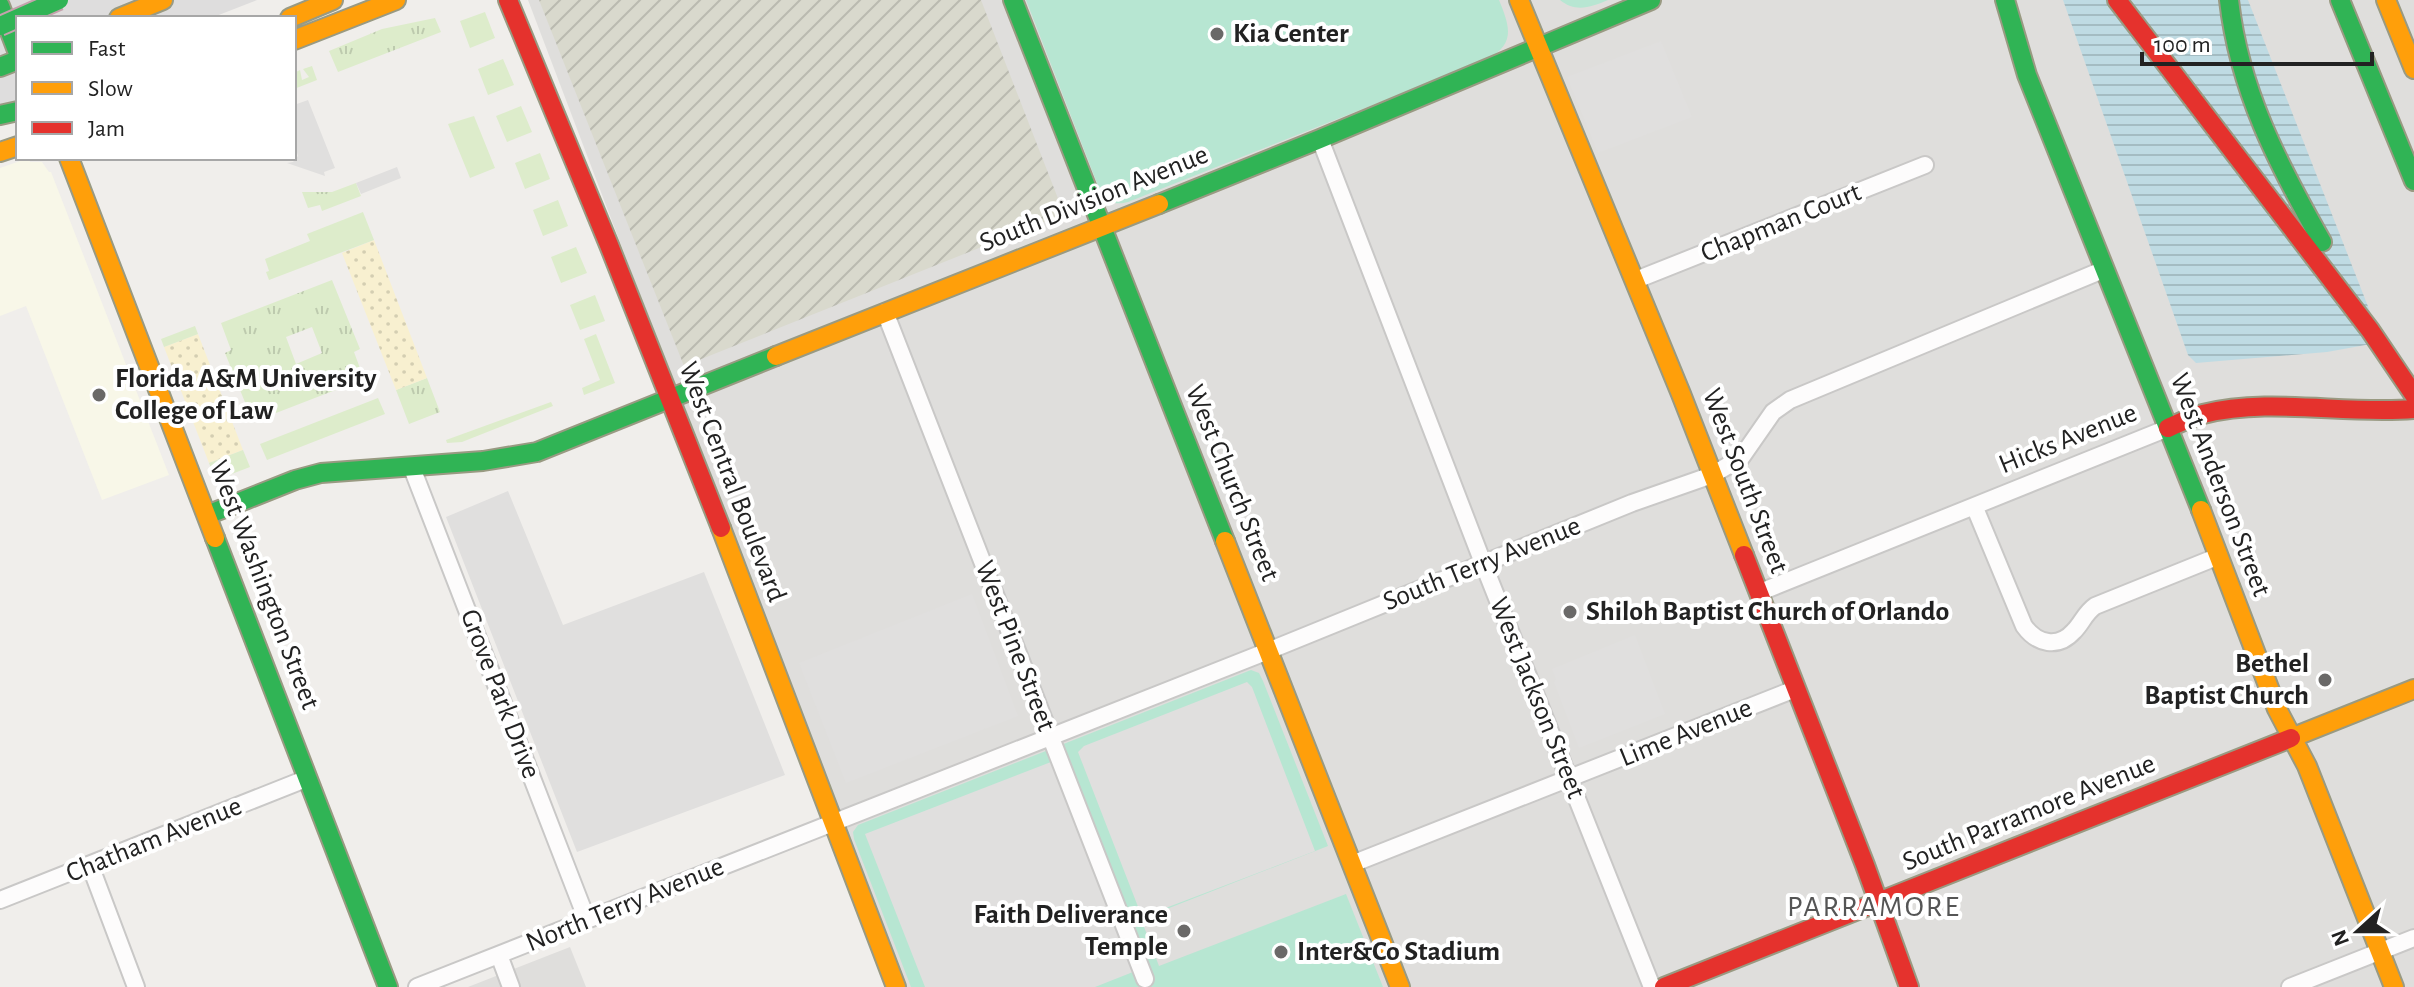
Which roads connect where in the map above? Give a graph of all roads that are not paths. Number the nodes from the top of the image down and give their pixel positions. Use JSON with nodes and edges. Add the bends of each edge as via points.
{"nodes":[{"id":1,"x":59,"y":0,"type":"edge"},
{"id":2,"x":163,"y":0,"type":"edge"},
{"id":3,"x":333,"y":0,"type":"edge"},
{"id":4,"x":396,"y":0,"type":"edge"},
{"id":5,"x":508,"y":0,"type":"edge"},
{"id":6,"x":1013,"y":0,"type":"edge"},
{"id":7,"x":1519,"y":0,"type":"edge"},
{"id":8,"x":1651,"y":0,"type":"edge"},
{"id":9,"x":2005,"y":0,"type":"edge"},
{"id":10,"x":2117,"y":0,"type":"edge"},
{"id":11,"x":2229,"y":0,"type":"edge"},
{"id":12,"x":2340,"y":0,"type":"edge"},
{"id":13,"x":2386,"y":0,"type":"edge"},
{"id":14,"x":0,"y":6,"type":"edge"},
{"id":15,"x":23,"y":16,"type":"edge"},
{"id":16,"x":124,"y":16,"type":"edge"},
{"id":17,"x":295,"y":16,"type":"edge"},
{"id":18,"x":296,"y":39,"type":"edge"},
{"id":19,"x":1538,"y":46,"type":"junction"},
{"id":20,"x":16,"y":48,"type":"edge"},
{"id":21,"x":2414,"y":69,"type":"edge"},
{"id":22,"x":1320,"y":139,"type":"junction"},
{"id":23,"x":70,"y":160,"type":"edge"},
{"id":24,"x":1925,"y":165,"type":"dead end"},
{"id":25,"x":2414,"y":181,"type":"edge"},
{"id":26,"x":1100,"y":226,"type":"junction"},
{"id":27,"x":2105,"y":269,"type":"junction"},
{"id":28,"x":1636,"y":280,"type":"junction"},
{"id":29,"x":885,"y":312,"type":"junction"},
{"id":30,"x":2370,"y":330,"type":"junction"},
{"id":31,"x":2414,"y":395,"type":"edge"},
{"id":32,"x":669,"y":398,"type":"junction"},
{"id":33,"x":2414,"y":409,"type":"edge"},
{"id":34,"x":2168,"y":428,"type":"junction"},
{"id":35,"x":412,"y":468,"type":"junction"},
{"id":36,"x":1712,"y":475,"type":"junction"},
{"id":37,"x":1975,"y":508,"type":"junction"},
{"id":38,"x":207,"y":515,"type":"junction"},
{"id":39,"x":2219,"y":556,"type":"junction"},
{"id":40,"x":1483,"y":563,"type":"junction"},
{"id":41,"x":1758,"y":593,"type":"junction"},
{"id":42,"x":1268,"y":651,"type":"junction"},
{"id":43,"x":1795,"y":689,"type":"junction"},
{"id":44,"x":2414,"y":689,"type":"edge"},
{"id":45,"x":1050,"y":737,"type":"junction"},
{"id":46,"x":2291,"y":738,"type":"junction"},
{"id":47,"x":308,"y":778,"type":"junction"},
{"id":48,"x":1569,"y":779,"type":"junction"},
{"id":49,"x":833,"y":823,"type":"junction"},
{"id":50,"x":1352,"y":864,"type":"junction"},
{"id":51,"x":90,"y":865,"type":"junction"},
{"id":52,"x":0,"y":900,"type":"edge"},
{"id":53,"x":1879,"y":903,"type":"junction"},
{"id":54,"x":587,"y":920,"type":"junction"},
{"id":55,"x":2414,"y":938,"type":"edge"},
{"id":56,"x":2380,"y":952,"type":"junction"},
{"id":57,"x":499,"y":955,"type":"junction"},
{"id":58,"x":1145,"y":979,"type":"dead end"},
{"id":59,"x":136,"y":987,"type":"edge"},
{"id":60,"x":388,"y":987,"type":"edge"},
{"id":61,"x":417,"y":987,"type":"edge"},
{"id":62,"x":511,"y":987,"type":"edge"},
{"id":63,"x":896,"y":987,"type":"edge"},
{"id":64,"x":1400,"y":987,"type":"edge"},
{"id":65,"x":1652,"y":987,"type":"edge"},
{"id":66,"x":1664,"y":987,"type":"edge"},
{"id":67,"x":1909,"y":987,"type":"edge"},
{"id":68,"x":2290,"y":987,"type":"edge"},
{"id":69,"x":2394,"y":987,"type":"edge"}],
"edges":[{"from":1,"to":15,"type":"main road","bridge":true},
{"from":2,"to":16,"type":"main road"},
{"from":3,"to":17,"type":"main road"},
{"from":4,"to":18,"type":"main road"},
{"from":5,"to":32,"type":"main road","name":"West Central Boulevard"},
{"from":6,"to":26,"type":"main road","name":"West Church Street"},
{"from":7,"to":19,"type":"main road","name":"West South Street"},
{"from":8,"to":19,"type":"main road","name":"South Division Avenue"},
{"from":9,"to":27,"type":"main road","name":"West Anderson Street","via":[[2027,75]]},
{"from":10,"to":30,"type":"main road"},
{"from":11,"to":30,"type":"main road","via":[[2241,69],[2269,148]]},
{"from":12,"to":25,"type":"main road"},
{"from":13,"to":21,"type":"main road"},
{"from":14,"to":20,"type":"main road"},
{"from":19,"to":22,"type":"main road","name":"South Division Avenue"},
{"from":19,"to":28,"type":"main road","name":"West South Street"},
{"from":22,"to":26,"type":"main road","name":"South Division Avenue"},
{"from":22,"to":40,"type":"street","name":"West Jackson Street"},
{"from":23,"to":38,"type":"main road","name":"West Washington Street"},
{"from":24,"to":28,"type":"street","name":"Chapman Court"},
{"from":26,"to":29,"type":"main road","name":"South Division Avenue"},
{"from":26,"to":42,"type":"main road","name":"West Church Street"},
{"from":27,"to":34,"type":"main road","name":"West Anderson Street"},
{"from":27,"to":36,"type":"street","name":"South Terry Avenue","via":[[1790,400],[1773,412],[1741,458]]},
{"from":28,"to":36,"type":"main road","name":"West South Street"},
{"from":29,"to":32,"type":"main road","name":"South Division Avenue"},
{"from":29,"to":45,"type":"street","name":"West Pine Street"},
{"from":30,"to":31,"type":"main road"},
{"from":32,"to":35,"type":"main road","name":"South Division Avenue","via":[[537,452]]},
{"from":32,"to":49,"type":"main road","name":"West Central Boulevard"},
{"from":33,"to":34,"type":"main road","name":"Hicks Avenue","via":[[2231,411],[2202,414]]},
{"from":34,"to":37,"type":"street","name":"Hicks Avenue"},
{"from":34,"to":39,"type":"main road","name":"West Anderson Street"},
{"from":35,"to":38,"type":"main road","name":"South Division Avenue","via":[[321,473]]},
{"from":35,"to":54,"type":"street","name":"Grove Park Drive"},
{"from":36,"to":40,"type":"street","name":"South Terry Avenue"},
{"from":36,"to":41,"type":"main road","name":"West South Street"},
{"from":37,"to":39,"type":"street","via":[[2020,618],[2037,640],[2058,642],[2095,606]]},
{"from":37,"to":41,"type":"street","name":"Hicks Avenue"},
{"from":38,"to":47,"type":"main road","name":"West Washington Street"},
{"from":39,"to":46,"type":"main road","name":"West Anderson Street"},
{"from":40,"to":42,"type":"street","name":"South Terry Avenue"},
{"from":40,"to":48,"type":"street","name":"West Jackson Street"},
{"from":41,"to":43,"type":"main road","name":"West South Street"},
{"from":42,"to":45,"type":"street","name":"South Terry Avenue"},
{"from":42,"to":50,"type":"main road","name":"West Church Street"},
{"from":43,"to":48,"type":"street","name":"Lime Avenue"},
{"from":43,"to":53,"type":"main road","name":"West South Street"},
{"from":44,"to":46,"type":"main road","name":"South Parramore Avenue"},
{"from":45,"to":49,"type":"street","name":"South Terry Avenue"},
{"from":45,"to":58,"type":"street","name":"West Pine Street"},
{"from":46,"to":53,"type":"main road","name":"South Parramore Avenue"},
{"from":46,"to":56,"type":"main road","name":"West Anderson Street","via":[[2307,766]]},
{"from":47,"to":51,"type":"street","name":"Chatham Avenue"},
{"from":47,"to":60,"type":"main road","name":"West Washington Street"},
{"from":48,"to":50,"type":"street","name":"Lime Avenue"},
{"from":48,"to":65,"type":"street","name":"West Jackson Street"},
{"from":49,"to":54,"type":"street","name":"North Terry Avenue"},
{"from":49,"to":63,"type":"main road","name":"West Central Boulevard"},
{"from":50,"to":64,"type":"main road","name":"West Church Street"},
{"from":51,"to":52,"type":"street","name":"Chatham Avenue"},
{"from":51,"to":59,"type":"street"},
{"from":53,"to":66,"type":"main road","name":"South Parramore Avenue"},
{"from":53,"to":67,"type":"main road","name":"West South Street"},
{"from":54,"to":57,"type":"street","name":"North Terry Avenue"},
{"from":55,"to":56,"type":"street"},
{"from":56,"to":68,"type":"street"},
{"from":56,"to":69,"type":"main road","name":"West Anderson Street"},
{"from":57,"to":61,"type":"street","name":"North Terry Avenue"},
{"from":57,"to":62,"type":"street"}]}
